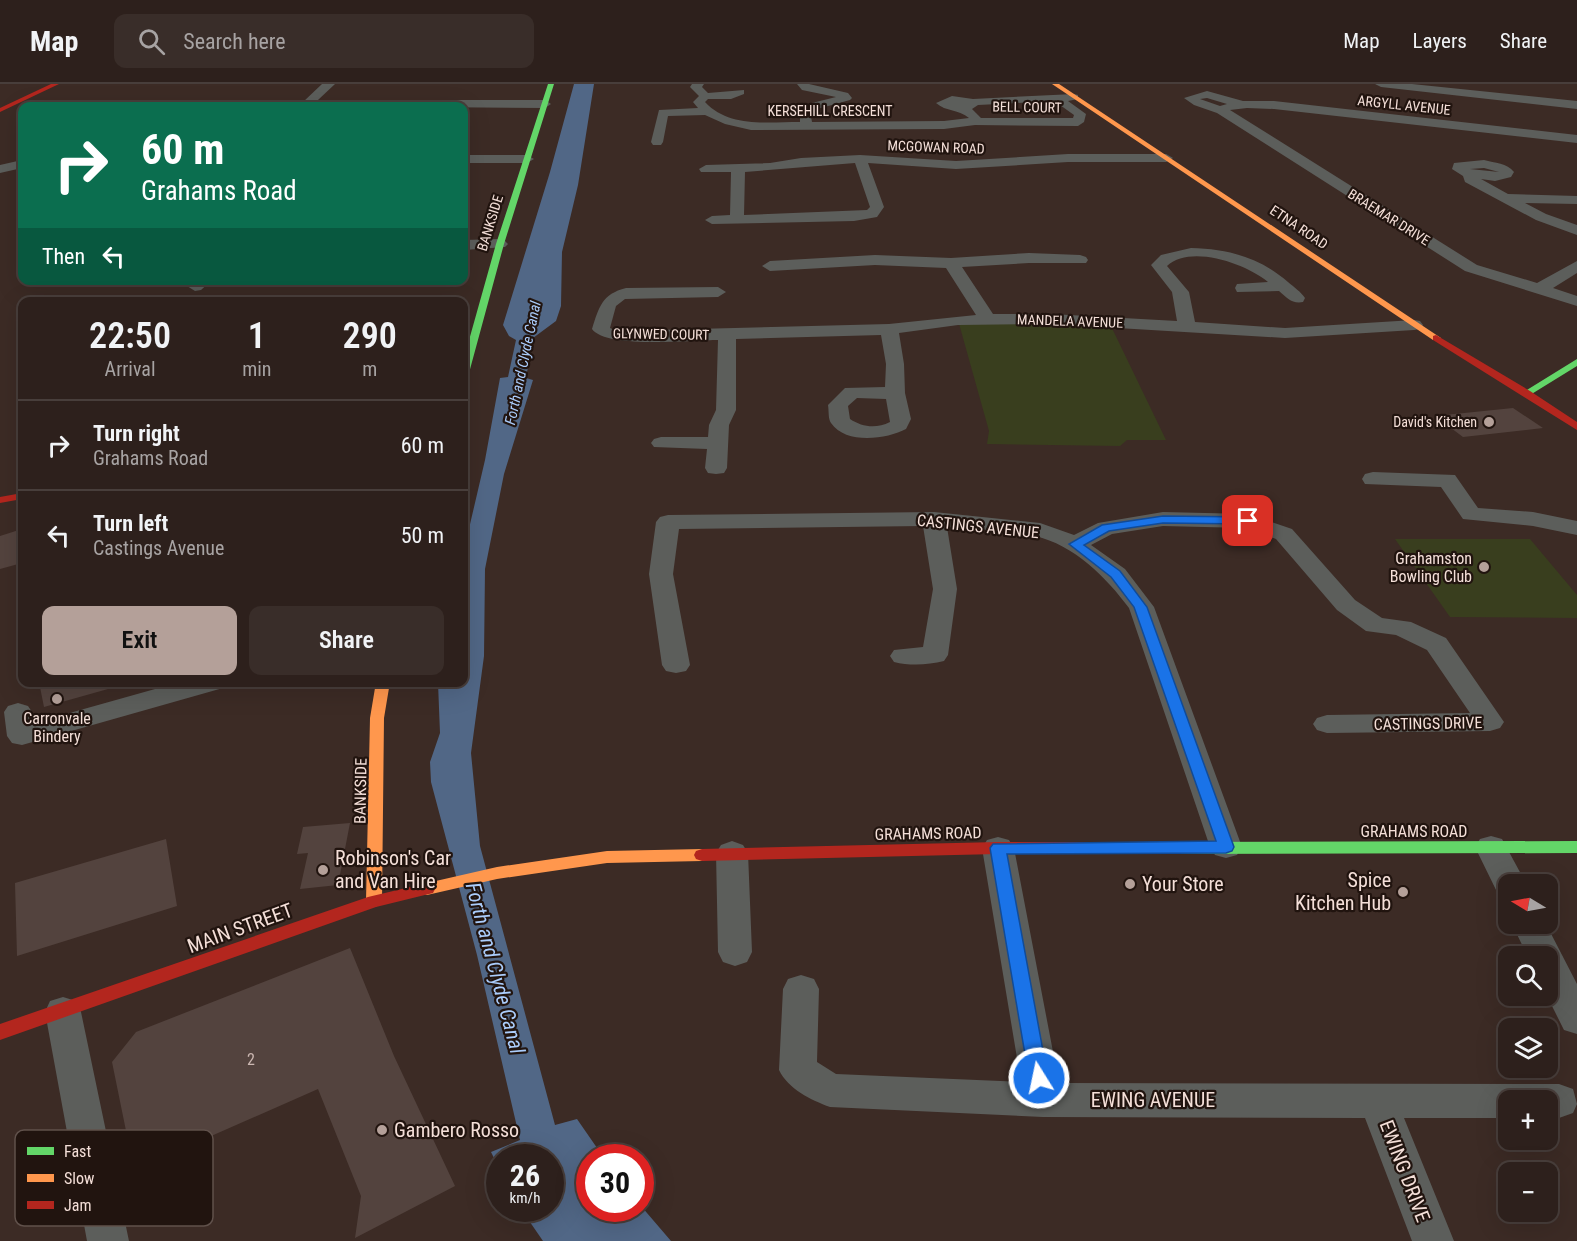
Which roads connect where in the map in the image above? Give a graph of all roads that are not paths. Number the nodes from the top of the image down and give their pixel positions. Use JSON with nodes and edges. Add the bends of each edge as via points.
{"nodes":[{"id":1,"x":56,"y":84,"type":"edge"},
{"id":2,"x":329,"y":84,"type":"edge"},
{"id":3,"x":551,"y":84,"type":"edge"},
{"id":4,"x":698,"y":84,"type":"edge"},
{"id":5,"x":803,"y":84,"type":"edge"},
{"id":6,"x":1381,"y":84,"type":"edge"},
{"id":7,"x":1050,"y":89,"type":"edge"},
{"id":8,"x":705,"y":96,"type":"junction"},
{"id":9,"x":737,"y":96,"type":"dead end"},
{"id":10,"x":1069,"y":100,"type":"junction"},
{"id":11,"x":1568,"y":101,"type":"edge"},
{"id":12,"x":309,"y":102,"type":"edge"},
{"id":13,"x":468,"y":104,"type":"edge"},
{"id":14,"x":545,"y":104,"type":"junction"},
{"id":15,"x":1230,"y":107,"type":"joint"},
{"id":16,"x":0,"y":110,"type":"edge"},
{"id":17,"x":708,"y":111,"type":"junction"},
{"id":18,"x":1577,"y":112,"type":"edge"},
{"id":19,"x":975,"y":121,"type":"junction"},
{"id":20,"x":1078,"y":122,"type":"junction"},
{"id":21,"x":806,"y":125,"type":"junction"},
{"id":22,"x":1093,"y":126,"type":"dead end"},
{"id":23,"x":1577,"y":139,"type":"edge"},
{"id":24,"x":657,"y":142,"type":"dead end"},
{"id":25,"x":1166,"y":158,"type":"junction"},
{"id":26,"x":468,"y":159,"type":"edge"},
{"id":27,"x":527,"y":159,"type":"junction"},
{"id":28,"x":860,"y":159,"type":"junction"},
{"id":29,"x":18,"y":165,"type":"edge"},
{"id":30,"x":738,"y":168,"type":"junction"},
{"id":31,"x":706,"y":169,"type":"dead end"},
{"id":32,"x":0,"y":171,"type":"edge"},
{"id":33,"x":18,"y":173,"type":"edge"},
{"id":34,"x":1470,"y":174,"type":"dead end"},
{"id":35,"x":1504,"y":198,"type":"junction"},
{"id":36,"x":1577,"y":200,"type":"edge"},
{"id":37,"x":737,"y":219,"type":"junction"},
{"id":38,"x":712,"y":220,"type":"dead end"},
{"id":39,"x":1577,"y":230,"type":"edge"},
{"id":40,"x":1018,"y":239,"type":"dead end"},
{"id":41,"x":500,"y":244,"type":"junction"},
{"id":42,"x":468,"y":245,"type":"edge"},
{"id":43,"x":826,"y":245,"type":"dead end"},
{"id":44,"x":1029,"y":258,"type":"junction"},
{"id":45,"x":1080,"y":260,"type":"dead end"},
{"id":46,"x":831,"y":262,"type":"junction"},
{"id":47,"x":951,"y":263,"type":"junction"},
{"id":48,"x":771,"y":266,"type":"dead end"},
{"id":49,"x":1577,"y":266,"type":"edge"},
{"id":50,"x":1281,"y":285,"type":"junction"},
{"id":51,"x":1243,"y":288,"type":"dead end"},
{"id":52,"x":1538,"y":290,"type":"junction"},
{"id":53,"x":718,"y":292,"type":"dead end"},
{"id":54,"x":1297,"y":298,"type":"dead end"},
{"id":55,"x":1577,"y":301,"type":"edge"},
{"id":56,"x":988,"y":320,"type":"junction"},
{"id":57,"x":1414,"y":326,"type":"junction"},
{"id":58,"x":1187,"y":327,"type":"junction"},
{"id":59,"x":889,"y":329,"type":"junction"},
{"id":60,"x":727,"y":334,"type":"junction"},
{"id":61,"x":468,"y":359,"type":"edge"},
{"id":62,"x":1577,"y":363,"type":"edge"},
{"id":63,"x":895,"y":393,"type":"dead end"},
{"id":64,"x":1527,"y":393,"type":"junction"},
{"id":65,"x":1577,"y":427,"type":"edge"},
{"id":66,"x":718,"y":442,"type":"junction"},
{"id":67,"x":661,"y":443,"type":"dead end"},
{"id":68,"x":716,"y":468,"type":"dead end"},
{"id":69,"x":1373,"y":479,"type":"dead end"},
{"id":70,"x":18,"y":497,"type":"edge"},
{"id":71,"x":0,"y":500,"type":"edge"},
{"id":72,"x":934,"y":519,"type":"junction"},
{"id":73,"x":1577,"y":528,"type":"edge"},
{"id":74,"x":1076,"y":544,"type":"junction"},
{"id":75,"x":903,"y":656,"type":"dead end"},
{"id":76,"x":676,"y":665,"type":"dead end"},
{"id":77,"x":195,"y":687,"type":"edge"},
{"id":78,"x":382,"y":687,"type":"edge"},
{"id":79,"x":18,"y":712,"type":"dead end"},
{"id":80,"x":1327,"y":724,"type":"dead end"},
{"id":81,"x":1226,"y":847,"type":"junction"},
{"id":82,"x":1491,"y":847,"type":"junction"},
{"id":83,"x":1577,"y":847,"type":"edge"},
{"id":84,"x":998,"y":848,"type":"junction"},
{"id":85,"x":732,"y":853,"type":"junction"},
{"id":86,"x":497,"y":873,"type":"joint"},
{"id":87,"x":1504,"y":874,"type":"edge"},
{"id":88,"x":374,"y":901,"type":"junction"},
{"id":89,"x":735,"y":952,"type":"dead end"},
{"id":90,"x":1558,"y":982,"type":"edge"},
{"id":91,"x":801,"y":989,"type":"dead end"},
{"id":92,"x":63,"y":1012,"type":"junction"},
{"id":93,"x":1577,"y":1019,"type":"edge"},
{"id":94,"x":0,"y":1032,"type":"edge"},
{"id":95,"x":1043,"y":1100,"type":"junction"},
{"id":96,"x":1378,"y":1101,"type":"junction"},
{"id":97,"x":1559,"y":1101,"type":"dead end"},
{"id":98,"x":86,"y":1130,"type":"edge"},
{"id":99,"x":105,"y":1226,"type":"edge"},
{"id":100,"x":108,"y":1241,"type":"edge"},
{"id":101,"x":1433,"y":1241,"type":"edge"}],
"edges":[{"from":1,"to":16,"type":"street"},
{"from":2,"to":12,"type":"street"},
{"from":3,"to":14,"type":"street","name":"BANKSIDE"},
{"from":4,"to":8,"type":"street","via":[[696,87]]},
{"from":5,"to":21,"type":"street","via":[[806,88],[844,95],[846,99],[804,109]]},
{"from":6,"to":11,"type":"street"},
{"from":7,"to":10,"type":"street","name":"ETNA ROAD"},
{"from":8,"to":9,"type":"street"},
{"from":8,"to":17,"type":"street","via":[[699,102]]},
{"from":10,"to":19,"type":"street","via":[[958,100],[975,116]]},
{"from":10,"to":20,"type":"street","name":"BELL COURT","via":[[1080,114]]},
{"from":10,"to":25,"type":"street","name":"ETNA ROAD"},
{"from":11,"to":18,"type":"street"},
{"from":13,"to":14,"type":"street"},
{"from":14,"to":27,"type":"street","name":"BANKSIDE"},
{"from":15,"to":23,"type":"street","name":"ARGYLL AVENUE","via":[[1274,105]]},
{"from":15,"to":52,"type":"street","name":"BRAEMAR DRIVE","via":[[1449,255],[1472,268]]},
{"from":17,"to":21,"type":"street","name":"KERSEHILL CRESCENT","via":[[738,124]]},
{"from":17,"to":24,"type":"street","via":[[663,113]]},
{"from":19,"to":20,"type":"street","name":"BELL COURT"},
{"from":19,"to":21,"type":"street","name":"KERSEHILL CRESCENT","via":[[944,125]]},
{"from":20,"to":22,"type":"street","name":"BELL COURT"},
{"from":25,"to":28,"type":"street","name":"MCGOWAN ROAD","via":[[1068,158],[956,165]]},
{"from":25,"to":57,"type":"street","name":"ETNA ROAD"},
{"from":26,"to":27,"type":"street"},
{"from":27,"to":41,"type":"street","name":"BANKSIDE"},
{"from":28,"to":30,"type":"street","name":"MCGOWAN ROAD"},
{"from":28,"to":37,"type":"street","via":[[877,207],[872,214],[854,218]]},
{"from":29,"to":32,"type":"street"},
{"from":30,"to":31,"type":"street","name":"MCGOWAN ROAD"},
{"from":30,"to":37,"type":"street"},
{"from":32,"to":33,"type":"street"},
{"from":34,"to":35,"type":"street","via":[[1470,179]]},
{"from":35,"to":36,"type":"street"},
{"from":35,"to":39,"type":"street"},
{"from":37,"to":38,"type":"street"},
{"from":40,"to":44,"type":"street"},
{"from":41,"to":42,"type":"street"},
{"from":41,"to":61,"type":"street","name":"BANKSIDE"},
{"from":43,"to":46,"type":"street"},
{"from":44,"to":45,"type":"street"},
{"from":44,"to":47,"type":"street"},
{"from":46,"to":47,"type":"street"},
{"from":46,"to":48,"type":"street"},
{"from":47,"to":56,"type":"street"},
{"from":49,"to":52,"type":"street"},
{"from":50,"to":51,"type":"street"},
{"from":50,"to":54,"type":"street"},
{"from":50,"to":58,"type":"street","via":[[1257,267],[1226,256],[1183,253],[1162,259],[1162,272],[1183,294]]},
{"from":52,"to":55,"type":"street","name":"BRAEMAR DRIVE"},
{"from":53,"to":60,"type":"street","name":"GLYNWED COURT","via":[[616,296],[610,299],[601,329],[617,336]]},
{"from":56,"to":58,"type":"street","name":"MANDELA AVENUE","via":[[1051,319]]},
{"from":56,"to":59,"type":"street","name":"MANDELA AVENUE"},
{"from":57,"to":58,"type":"street","name":"MANDELA AVENUE","via":[[1285,333]]},
{"from":57,"to":64,"type":"street","name":"ETNA ROAD"},
{"from":59,"to":60,"type":"street","name":"MANDELA AVENUE"},
{"from":59,"to":63,"type":"street","via":[[896,364]]},
{"from":60,"to":66,"type":"street","name":"GLYNWED COURT","via":[[726,410]]},
{"from":62,"to":64,"type":"street"},
{"from":64,"to":65,"type":"street","name":"ETNA ROAD"},
{"from":66,"to":67,"type":"street"},
{"from":66,"to":68,"type":"street","name":"GLYNWED COURT"},
{"from":69,"to":73,"type":"street","via":[[1447,480],[1471,514],[1533,519]]},
{"from":70,"to":71,"type":"street"},
{"from":72,"to":74,"type":"street","name":"CASTINGS AVENUE","via":[[1040,530]]},
{"from":72,"to":75,"type":"street","via":[[945,589],[935,655]]},
{"from":72,"to":76,"type":"street","name":"CASTINGS AVENUE","via":[[656,520]]},
{"from":74,"to":80,"type":"street","name":"CASTINGS DRIVE","via":[[1106,528],[1163,519],[1248,521],[1284,534],[1346,605],[1375,625],[1402,628],[1437,644],[1490,722]]},
{"from":74,"to":81,"type":"street","name":"CASTINGS AVENUE","via":[[1116,574],[1141,607]]},
{"from":77,"to":79,"type":"street","via":[[22,736]]},
{"from":78,"to":88,"type":"street","name":"BANKSIDE","via":[[377,717]]},
{"from":81,"to":82,"type":"street","name":"GRAHAMS ROAD"},
{"from":81,"to":84,"type":"street","name":"GRAHAMS ROAD"},
{"from":82,"to":83,"type":"street","name":"GRAHAMS ROAD"},
{"from":82,"to":87,"type":"street"},
{"from":84,"to":85,"type":"street","name":"GRAHAMS ROAD"},
{"from":84,"to":95,"type":"street"},
{"from":85,"to":86,"type":"street","name":"GRAHAMS ROAD","via":[[607,857]]},
{"from":85,"to":89,"type":"street"},
{"from":86,"to":88,"type":"street","name":"MAIN STREET"},
{"from":88,"to":92,"type":"street","name":"MAIN STREET"},
{"from":90,"to":93,"type":"street"},
{"from":91,"to":95,"type":"street","name":"EWING AVENUE","via":[[798,1070],[830,1090]]},
{"from":92,"to":94,"type":"street","name":"MAIN STREET"},
{"from":92,"to":98,"type":"street"},
{"from":95,"to":96,"type":"street","name":"EWING AVENUE"},
{"from":96,"to":97,"type":"street","name":"EWING AVENUE"},
{"from":96,"to":101,"type":"street","name":"EWING DRIVE"},
{"from":99,"to":100,"type":"street"}]}
